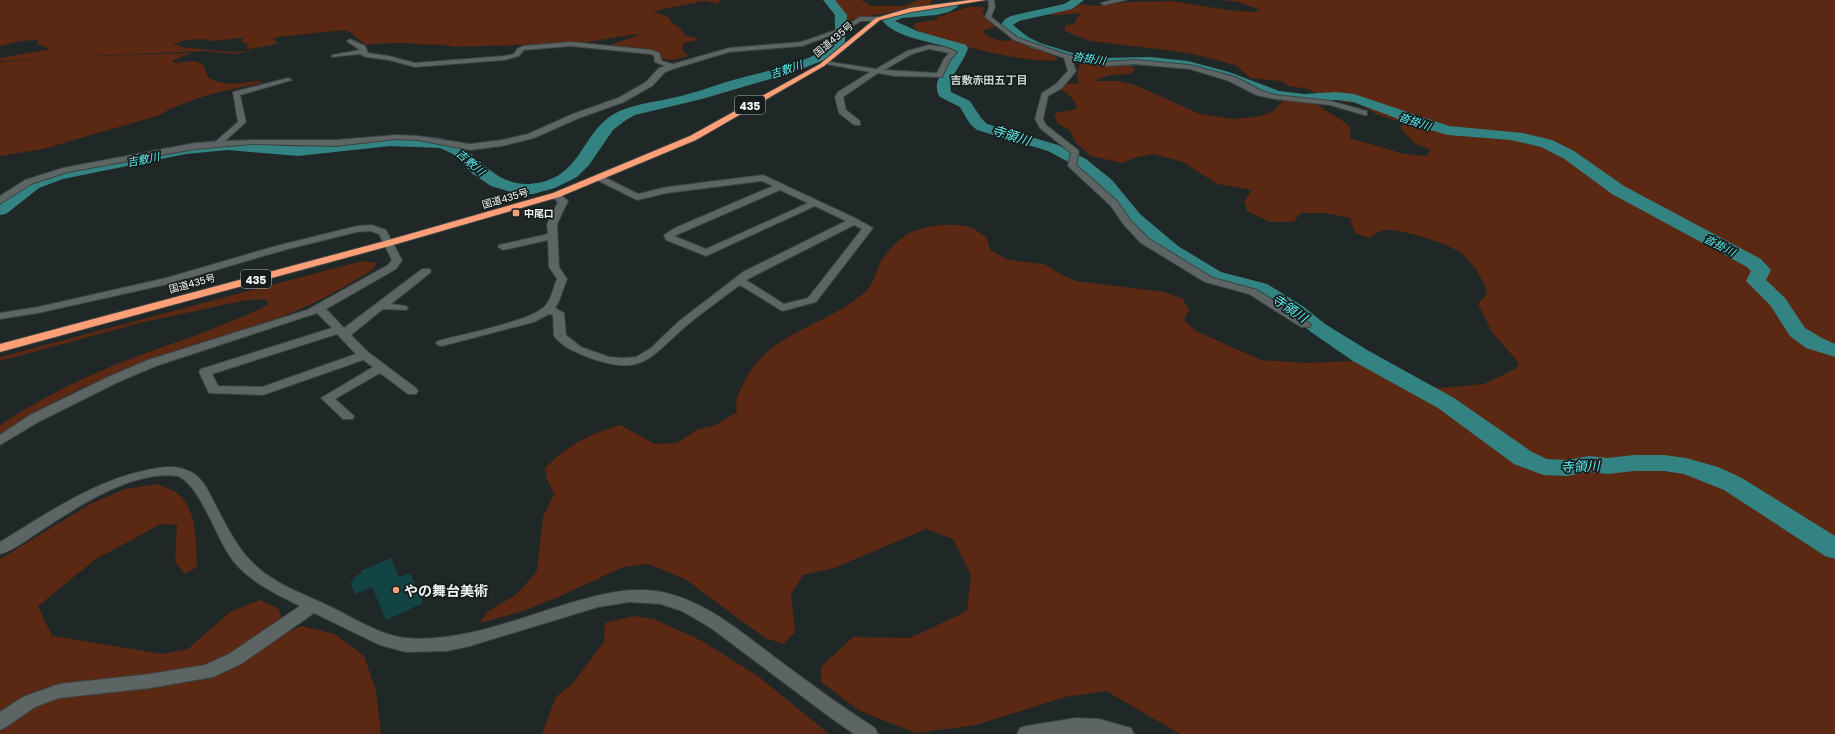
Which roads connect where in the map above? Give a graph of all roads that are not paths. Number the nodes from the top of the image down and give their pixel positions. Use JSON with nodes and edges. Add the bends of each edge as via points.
{"nodes":[{"id":1,"x":983,"y":0,"type":"edge"},
{"id":2,"x":991,"y":0,"type":"edge"},
{"id":3,"x":1122,"y":0,"type":"edge"},
{"id":4,"x":1104,"y":3,"type":"dead end"},
{"id":5,"x":878,"y":19,"type":"junction"},
{"id":6,"x":350,"y":41,"type":"dead end"},
{"id":7,"x":363,"y":51,"type":"junction"},
{"id":8,"x":334,"y":56,"type":"dead end"},
{"id":9,"x":1067,"y":57,"type":"junction"},
{"id":10,"x":826,"y":62,"type":"junction"},
{"id":11,"x":673,"y":66,"type":"junction"},
{"id":12,"x":877,"y":72,"type":"junction"},
{"id":13,"x":288,"y":80,"type":"dead end"},
{"id":14,"x":1364,"y":113,"type":"dead end"},
{"id":15,"x":857,"y":123,"type":"dead end"},
{"id":16,"x":218,"y":144,"type":"junction"},
{"id":17,"x":600,"y":178,"type":"junction"},
{"id":18,"x":781,"y":186,"type":"junction"},
{"id":19,"x":556,"y":195,"type":"junction"},
{"id":20,"x":0,"y":201,"type":"edge"},
{"id":21,"x":815,"y":203,"type":"junction"},
{"id":22,"x":854,"y":221,"type":"junction"},
{"id":23,"x":552,"y":236,"type":"junction"},
{"id":24,"x":389,"y":243,"type":"junction"},
{"id":25,"x":503,"y":247,"type":"dead end"},
{"id":26,"x":426,"y":272,"type":"dead end"},
{"id":27,"x":740,"y":280,"type":"junction"},
{"id":28,"x":381,"y":306,"type":"junction"},
{"id":29,"x":318,"y":308,"type":"junction"},
{"id":30,"x":402,"y":308,"type":"dead end"},
{"id":31,"x":548,"y":310,"type":"junction"},
{"id":32,"x":0,"y":316,"type":"edge"},
{"id":33,"x":1305,"y":325,"type":"dead end"},
{"id":34,"x":340,"y":333,"type":"junction"},
{"id":35,"x":442,"y":343,"type":"dead end"},
{"id":36,"x":0,"y":348,"type":"edge"},
{"id":37,"x":364,"y":355,"type":"junction"},
{"id":38,"x":380,"y":368,"type":"junction"},
{"id":39,"x":412,"y":391,"type":"dead end"},
{"id":40,"x":348,"y":416,"type":"dead end"},
{"id":41,"x":0,"y":441,"type":"edge"},
{"id":42,"x":0,"y":549,"type":"edge"},
{"id":43,"x":313,"y":605,"type":"junction"},
{"id":44,"x":0,"y":722,"type":"edge"},
{"id":45,"x":869,"y":734,"type":"edge"},
{"id":46,"x":1026,"y":734,"type":"edge"},
{"id":47,"x":1126,"y":734,"type":"edge"}],
"edges":[{"from":1,"to":5,"type":"highway","name":"国道435号","number":"435","via":[[896,13]]},
{"from":2,"to":9,"type":"street","via":[[992,8],[988,17],[1016,39]]},
{"from":3,"to":4,"type":"street"},
{"from":5,"to":10,"type":"highway","name":"国道435号","number":"435"},
{"from":5,"to":11,"type":"street","via":[[860,19],[844,29],[802,44],[729,50]]},
{"from":6,"to":7,"type":"street","via":[[361,46]]},
{"from":7,"to":8,"type":"street"},
{"from":7,"to":11,"type":"street","via":[[366,55],[414,65],[504,58],[518,55],[519,50],[523,48],[571,44],[651,52],[656,54],[660,63]]},
{"from":9,"to":14,"type":"street","via":[[1106,64],[1134,62],[1190,67],[1232,79],[1259,93],[1340,105]]},
{"from":9,"to":33,"type":"street","via":[[1072,71],[1059,86],[1045,95],[1039,119],[1042,126],[1075,152],[1072,164],[1114,202],[1127,223],[1145,240],[1208,280],[1253,292]]},
{"from":10,"to":12,"type":"street"},
{"from":10,"to":17,"type":"highway","name":"国道435号","number":"435","via":[[682,144]]},
{"from":11,"to":16,"type":"street","via":[[662,70],[646,86],[614,104],[576,116],[531,136],[502,143],[470,147],[402,137],[336,143]]},
{"from":12,"to":12,"type":"street","via":[[910,53],[926,48],[954,52],[947,59],[939,75]]},
{"from":12,"to":15,"type":"street","via":[[839,97],[842,111]]},
{"from":13,"to":16,"type":"street","via":[[236,94],[242,122]]},
{"from":16,"to":20,"type":"street","via":[[123,158],[66,170],[28,182]]},
{"from":17,"to":18,"type":"street","via":[[637,197],[667,190],[763,178]]},
{"from":17,"to":19,"type":"highway","name":"国道435号","number":"435"},
{"from":18,"to":21,"type":"street"},
{"from":18,"to":21,"type":"street","via":[[678,230],[669,235],[669,238],[706,253]]},
{"from":19,"to":23,"type":"street","via":[[563,201],[552,224]]},
{"from":19,"to":24,"type":"highway","name":"国道435号","number":"435"},
{"from":21,"to":22,"type":"street"},
{"from":22,"to":27,"type":"street","via":[[747,274]]},
{"from":22,"to":27,"type":"street","via":[[868,228],[812,300],[782,308]]},
{"from":23,"to":25,"type":"street"},
{"from":23,"to":31,"type":"street","via":[[554,268],[562,279]]},
{"from":24,"to":29,"type":"street","via":[[397,260],[392,267]]},
{"from":24,"to":32,"type":"street","via":[[380,230],[358,229],[280,248],[168,281]]},
{"from":24,"to":36,"type":"highway","name":"国道435号","number":"435"},
{"from":26,"to":28,"type":"street"},
{"from":27,"to":31,"type":"street","via":[[682,324],[655,350],[639,360],[607,360],[577,349],[560,336],[558,313]]},
{"from":28,"to":30,"type":"street"},
{"from":28,"to":34,"type":"street"},
{"from":29,"to":34,"type":"street"},
{"from":29,"to":41,"type":"street","via":[[152,363],[68,401],[35,418]]},
{"from":31,"to":35,"type":"street","via":[[530,320],[495,326]]},
{"from":34,"to":37,"type":"street"},
{"from":34,"to":37,"type":"street","via":[[205,372],[213,390],[264,391]]},
{"from":37,"to":38,"type":"street"},
{"from":38,"to":39,"type":"street"},
{"from":38,"to":40,"type":"street","via":[[327,398]]},
{"from":42,"to":43,"type":"street","via":[[77,500],[101,488],[122,479],[173,471],[185,474],[196,483],[238,557],[251,571],[270,584]]},
{"from":43,"to":44,"type":"street","via":[[235,659],[206,672],[59,691],[28,702]]},
{"from":43,"to":45,"type":"street","via":[[380,638],[406,645],[426,645],[470,639],[598,600],[629,596],[662,598],[688,607],[717,623]]},
{"from":46,"to":47,"type":"street","via":[[1078,724],[1105,727]]}]}
